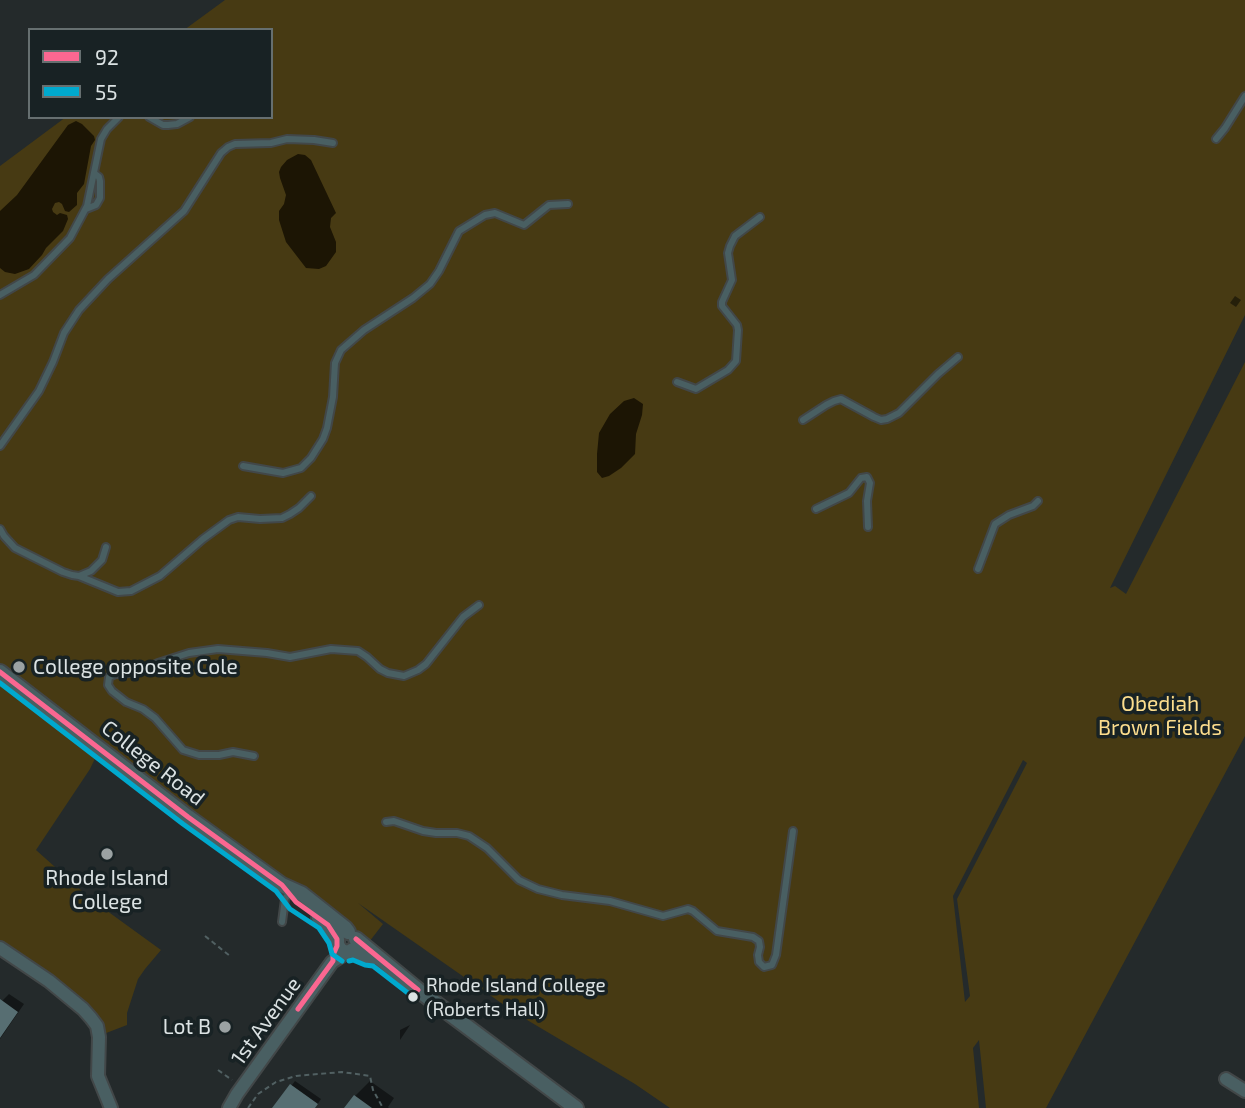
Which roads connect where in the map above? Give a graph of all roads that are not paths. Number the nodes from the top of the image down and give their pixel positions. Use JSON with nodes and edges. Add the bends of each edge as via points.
{"nodes":[{"id":1,"x":1245,"y":96,"type":"edge"},
{"id":2,"x":117,"y":119,"type":"edge"},
{"id":3,"x":152,"y":119,"type":"edge"},
{"id":4,"x":186,"y":119,"type":"edge"},
{"id":5,"x":1216,"y":139,"type":"dead end"},
{"id":6,"x":332,"y":143,"type":"dead end"},
{"id":7,"x":94,"y":174,"type":"junction"},
{"id":8,"x":568,"y":204,"type":"dead end"},
{"id":9,"x":86,"y":209,"type":"junction"},
{"id":10,"x":760,"y":217,"type":"dead end"},
{"id":11,"x":0,"y":295,"type":"edge"},
{"id":12,"x":958,"y":357,"type":"dead end"},
{"id":13,"x":677,"y":382,"type":"dead end"},
{"id":14,"x":803,"y":420,"type":"dead end"},
{"id":15,"x":0,"y":446,"type":"edge"},
{"id":16,"x":243,"y":466,"type":"dead end"},
{"id":17,"x":311,"y":496,"type":"dead end"},
{"id":18,"x":1038,"y":501,"type":"dead end"},
{"id":19,"x":816,"y":509,"type":"dead end"},
{"id":20,"x":868,"y":527,"type":"dead end"},
{"id":21,"x":0,"y":528,"type":"edge"},
{"id":22,"x":106,"y":547,"type":"dead end"},
{"id":23,"x":978,"y":569,"type":"dead end"},
{"id":24,"x":79,"y":576,"type":"junction"},
{"id":25,"x":479,"y":605,"type":"dead end"},
{"id":26,"x":0,"y":672,"type":"edge"},
{"id":27,"x":254,"y":756,"type":"dead end"},
{"id":28,"x":386,"y":822,"type":"dead end"},
{"id":29,"x":793,"y":831,"type":"dead end"},
{"id":30,"x":287,"y":889,"type":"junction"},
{"id":31,"x":282,"y":922,"type":"dead end"},
{"id":32,"x":344,"y":946,"type":"junction"},
{"id":33,"x":0,"y":948,"type":"edge"},
{"id":34,"x":1226,"y":1079,"type":"dead end"},
{"id":35,"x":1245,"y":1091,"type":"edge"},
{"id":36,"x":230,"y":1107,"type":"edge"},
{"id":37,"x":111,"y":1108,"type":"edge"},
{"id":38,"x":576,"y":1108,"type":"edge"}],
"edges":[{"from":1,"to":5,"type":"lane"},
{"from":2,"to":7,"type":"lane","via":[[101,139]]},
{"from":3,"to":4,"type":"lane","via":[[168,125]]},
{"from":6,"to":15,"type":"lane","via":[[287,139],[228,147],[184,211],[79,310],[39,391]]},
{"from":7,"to":9,"type":"lane"},
{"from":7,"to":9,"type":"lane","via":[[100,181],[100,198]]},
{"from":8,"to":16,"type":"lane","via":[[550,205],[524,225],[495,213],[459,231],[430,284],[341,350],[335,363],[327,428],[311,458],[301,468],[283,473]]},
{"from":9,"to":11,"type":"lane","via":[[69,238],[40,269]]},
{"from":10,"to":13,"type":"lane","via":[[735,236],[728,253],[732,280],[722,306],[737,325],[736,361],[696,389]]},
{"from":12,"to":14,"type":"lane","via":[[887,419],[841,400]]},
{"from":17,"to":24,"type":"lane","via":[[282,518],[229,520],[160,576],[131,591],[118,592]]},
{"from":18,"to":23,"type":"lane","via":[[995,524]]},
{"from":19,"to":20,"type":"lane","via":[[849,493],[867,477]]},
{"from":21,"to":24,"type":"lane","via":[[15,548]]},
{"from":22,"to":24,"type":"lane","via":[[98,565]]},
{"from":25,"to":27,"type":"lane","via":[[463,617],[426,664],[404,676],[380,669],[358,651],[331,649],[290,657],[218,649],[188,653],[141,671],[109,677],[112,691],[155,718],[183,750],[199,755],[233,752]]},
{"from":26,"to":30,"type":"street","name":"College Road"},
{"from":28,"to":29,"type":"lane","via":[[469,836],[519,880],[538,889],[663,916],[688,909],[717,931],[759,941],[759,962],[764,967],[770,967],[776,955]]},
{"from":30,"to":31,"type":"lane"},
{"from":30,"to":32,"type":"street","name":"College Road","via":[[302,894],[345,928]]},
{"from":32,"to":36,"type":"street","name":"1st Avenue"},
{"from":32,"to":38,"type":"street","name":"College Road","via":[[371,950]]},
{"from":33,"to":37,"type":"street","via":[[49,981],[97,1026],[99,1076]]},
{"from":34,"to":35,"type":"street"}]}
